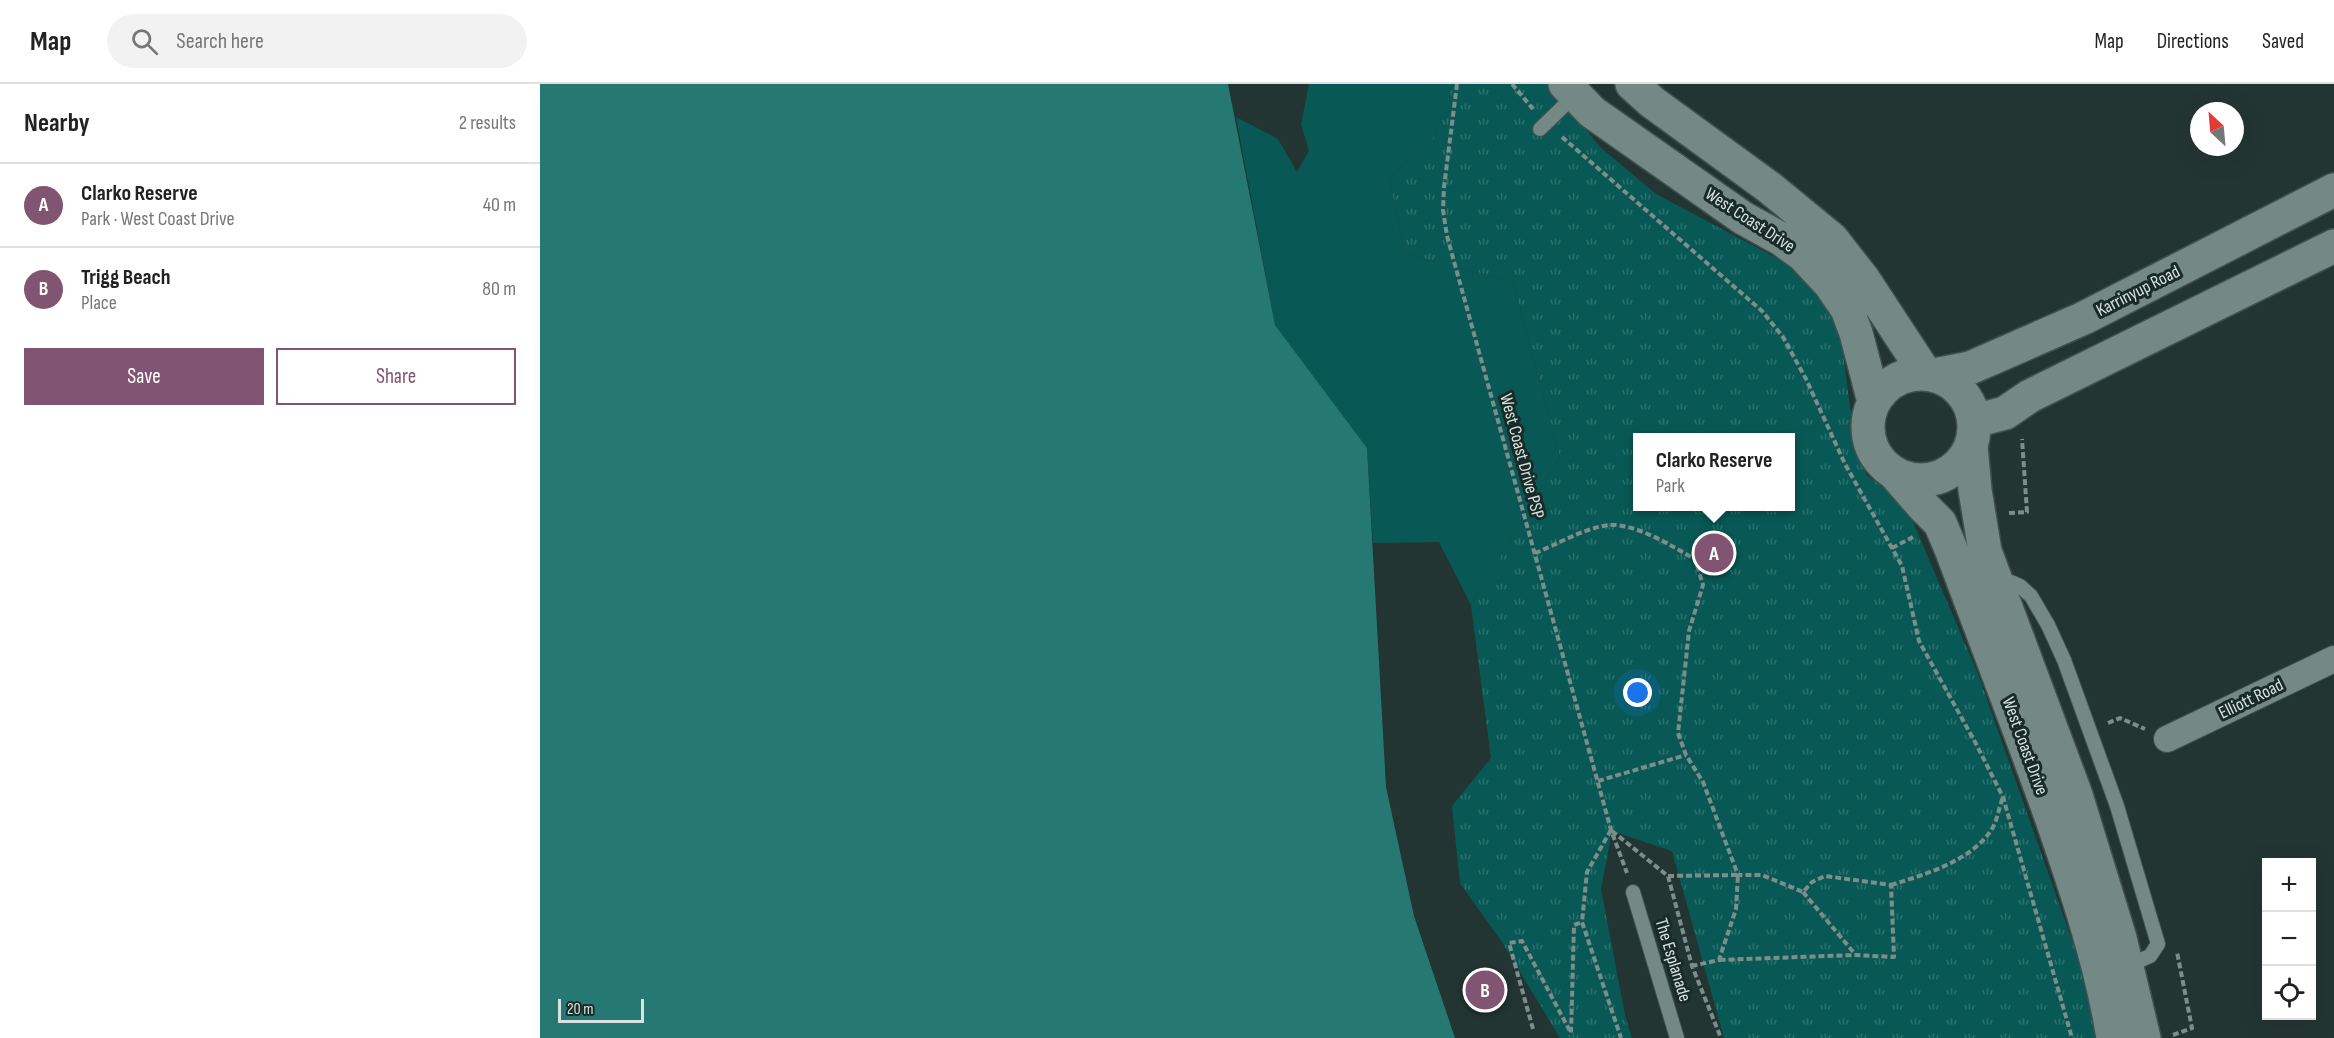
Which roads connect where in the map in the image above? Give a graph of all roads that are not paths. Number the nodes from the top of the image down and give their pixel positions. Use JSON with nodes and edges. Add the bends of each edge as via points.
{"nodes":[{"id":1,"x":1570,"y":89,"type":"edge"},
{"id":2,"x":1648,"y":90,"type":"edge"},
{"id":3,"x":1542,"y":126,"type":"road end"},
{"id":4,"x":2334,"y":190,"type":"edge"},
{"id":5,"x":2334,"y":246,"type":"edge"},
{"id":6,"x":1930,"y":374,"type":"junction"},
{"id":7,"x":1874,"y":402,"type":"junction"},
{"id":8,"x":1973,"y":433,"type":"junction"},
{"id":9,"x":1895,"y":474,"type":"junction"},
{"id":10,"x":2334,"y":659,"type":"edge"},
{"id":11,"x":2167,"y":740,"type":"dead end"},
{"id":12,"x":1633,"y":892,"type":"road end"},
{"id":13,"x":1677,"y":1038,"type":"edge"},
{"id":14,"x":2113,"y":1038,"type":"edge"},
{"id":15,"x":2144,"y":1038,"type":"edge"}],
"edges":[{"from":1,"to":3,"type":"lane"},
{"from":1,"to":7,"type":"main road","name":"West Coast Drive","via":[[1592,112],[1743,218],[1803,255],[1847,309]]},
{"from":2,"to":6,"type":"main road","name":"West Coast Drive","via":[[1832,239]]},
{"from":4,"to":6,"type":"main road","name":"Karrinyup Road","via":[[2084,318],[1970,368]]},
{"from":5,"to":8,"type":"main road","via":[[2030,396]]},
{"from":6,"to":7,"type":"main road","via":[[1899,378],[1880,392]]},
{"from":6,"to":8,"type":"main road","via":[[1954,385],[1968,400]]},
{"from":7,"to":9,"type":"main road","via":[[1869,413],[1868,437],[1877,458]]},
{"from":8,"to":9,"type":"main road","via":[[1965,458],[1945,475],[1920,480]]},
{"from":8,"to":15,"type":"main road","name":"West Coast Drive","via":[[1975,490],[1985,551],[2076,795],[2120,938]]},
{"from":9,"to":14,"type":"main road","name":"West Coast Drive","via":[[1940,523],[1958,568],[2067,864],[2104,992]]},
{"from":10,"to":11,"type":"street","name":"Elliott Road"},
{"from":12,"to":13,"type":"lane","name":"The Esplanade"}]}
